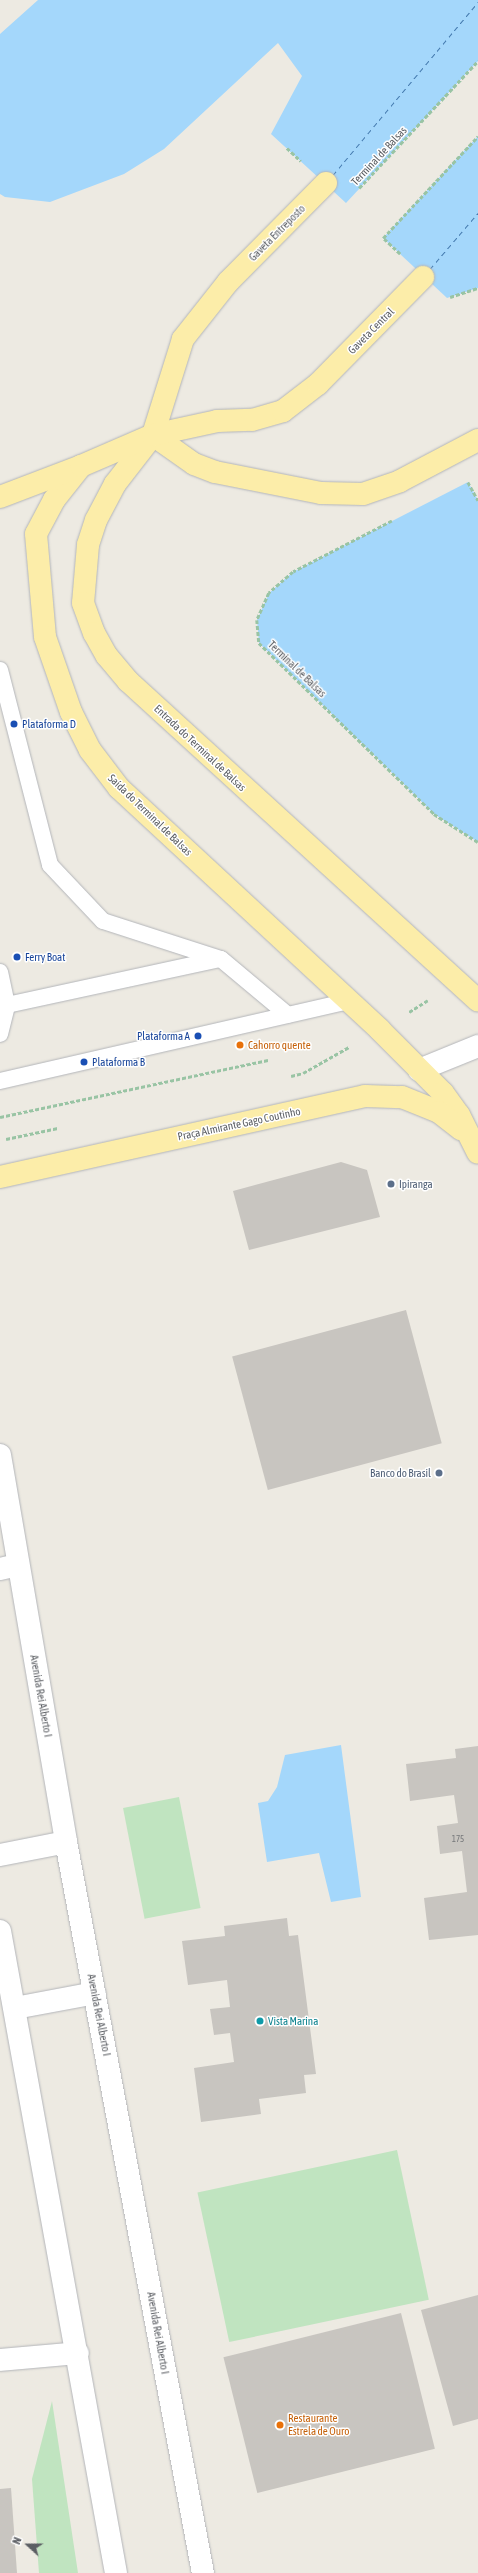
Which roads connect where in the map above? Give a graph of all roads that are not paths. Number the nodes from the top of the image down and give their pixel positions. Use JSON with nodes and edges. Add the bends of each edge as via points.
{"nodes":[{"id":1,"x":326,"y":183,"type":"road end"},
{"id":2,"x":423,"y":277,"type":"road end"},
{"id":3,"x":153,"y":436,"type":"junction"},
{"id":4,"x":478,"y":440,"type":"edge"},
{"id":5,"x":81,"y":466,"type":"junction"},
{"id":6,"x":0,"y":496,"type":"edge"},
{"id":7,"x":0,"y":670,"type":"edge"},
{"id":8,"x":221,"y":959,"type":"junction"},
{"id":9,"x":0,"y":972,"type":"edge"},
{"id":10,"x":349,"y":1001,"type":"junction"},
{"id":11,"x":478,"y":1001,"type":"edge"},
{"id":12,"x":7,"y":1005,"type":"junction"},
{"id":13,"x":288,"y":1015,"type":"junction"},
{"id":14,"x":0,"y":1034,"type":"edge"},
{"id":15,"x":478,"y":1046,"type":"edge"},
{"id":16,"x":420,"y":1070,"type":"junction"},
{"id":17,"x":0,"y":1081,"type":"edge"},
{"id":18,"x":474,"y":1144,"type":"edge"},
{"id":19,"x":0,"y":1177,"type":"edge"},
{"id":20,"x":0,"y":1455,"type":"edge"},
{"id":21,"x":9,"y":1567,"type":"edge"},
{"id":22,"x":66,"y":1842,"type":"junction"},
{"id":23,"x":0,"y":1855,"type":"edge"},
{"id":24,"x":0,"y":1931,"type":"edge"},
{"id":25,"x":95,"y":1992,"type":"junction"},
{"id":26,"x":15,"y":2008,"type":"junction"},
{"id":27,"x":78,"y":2353,"type":"junction"},
{"id":28,"x":0,"y":2360,"type":"edge"},
{"id":29,"x":116,"y":2573,"type":"edge"},
{"id":30,"x":203,"y":2573,"type":"edge"}],
"edges":[{"from":1,"to":3,"type":"main road","name":"Gaveta Entreposto","via":[[228,282],[183,339]]},
{"from":2,"to":3,"type":"main road","name":"Gaveta Central","via":[[318,384],[283,411],[252,420],[217,421]]},
{"from":3,"to":4,"type":"main road","via":[[194,464],[208,469],[321,493],[364,494],[400,481]]},
{"from":3,"to":5,"type":"main road","name":"Saída do Terminal de Balsas"},
{"from":3,"to":11,"type":"main road","name":"Entrada do Terminal de Balsas","via":[[115,484],[96,520],[88,545],[83,603],[94,633],[107,656],[128,681]]},
{"from":5,"to":6,"type":"main road","name":"Saída do Terminal de Balsas"},
{"from":5,"to":10,"type":"main road","name":"Saída do Terminal de Balsas","via":[[54,500],[36,534],[45,637],[71,712],[90,750],[119,788]]},
{"from":7,"to":8,"type":"lane","via":[[50,866],[104,921]]},
{"from":8,"to":12,"type":"lane"},
{"from":8,"to":13,"type":"lane"},
{"from":9,"to":12,"type":"lane"},
{"from":10,"to":13,"type":"lane"},
{"from":10,"to":16,"type":"main road","name":"Saída do Terminal de Balsas"},
{"from":12,"to":14,"type":"lane"},
{"from":13,"to":17,"type":"lane"},
{"from":15,"to":16,"type":"main road"},
{"from":16,"to":18,"type":"main road","name":"Saída do Terminal de Balsas","via":[[443,1093]]},
{"from":18,"to":19,"type":"main road","name":"Praça Almirante Gago Coutinho","via":[[439,1112],[402,1097],[365,1096]]},
{"from":20,"to":21,"type":"main road","name":"Avenida Rei Alberto I"},
{"from":21,"to":22,"type":"main road","name":"Avenida Rei Alberto I"},
{"from":22,"to":23,"type":"main road"},
{"from":22,"to":25,"type":"main road","name":"Avenida Rei Alberto I"},
{"from":24,"to":26,"type":"main road"},
{"from":25,"to":26,"type":"main road"},
{"from":25,"to":30,"type":"main road","name":"Avenida Rei Alberto I"},
{"from":26,"to":27,"type":"main road"},
{"from":27,"to":28,"type":"main road"},
{"from":27,"to":29,"type":"main road"}]}
